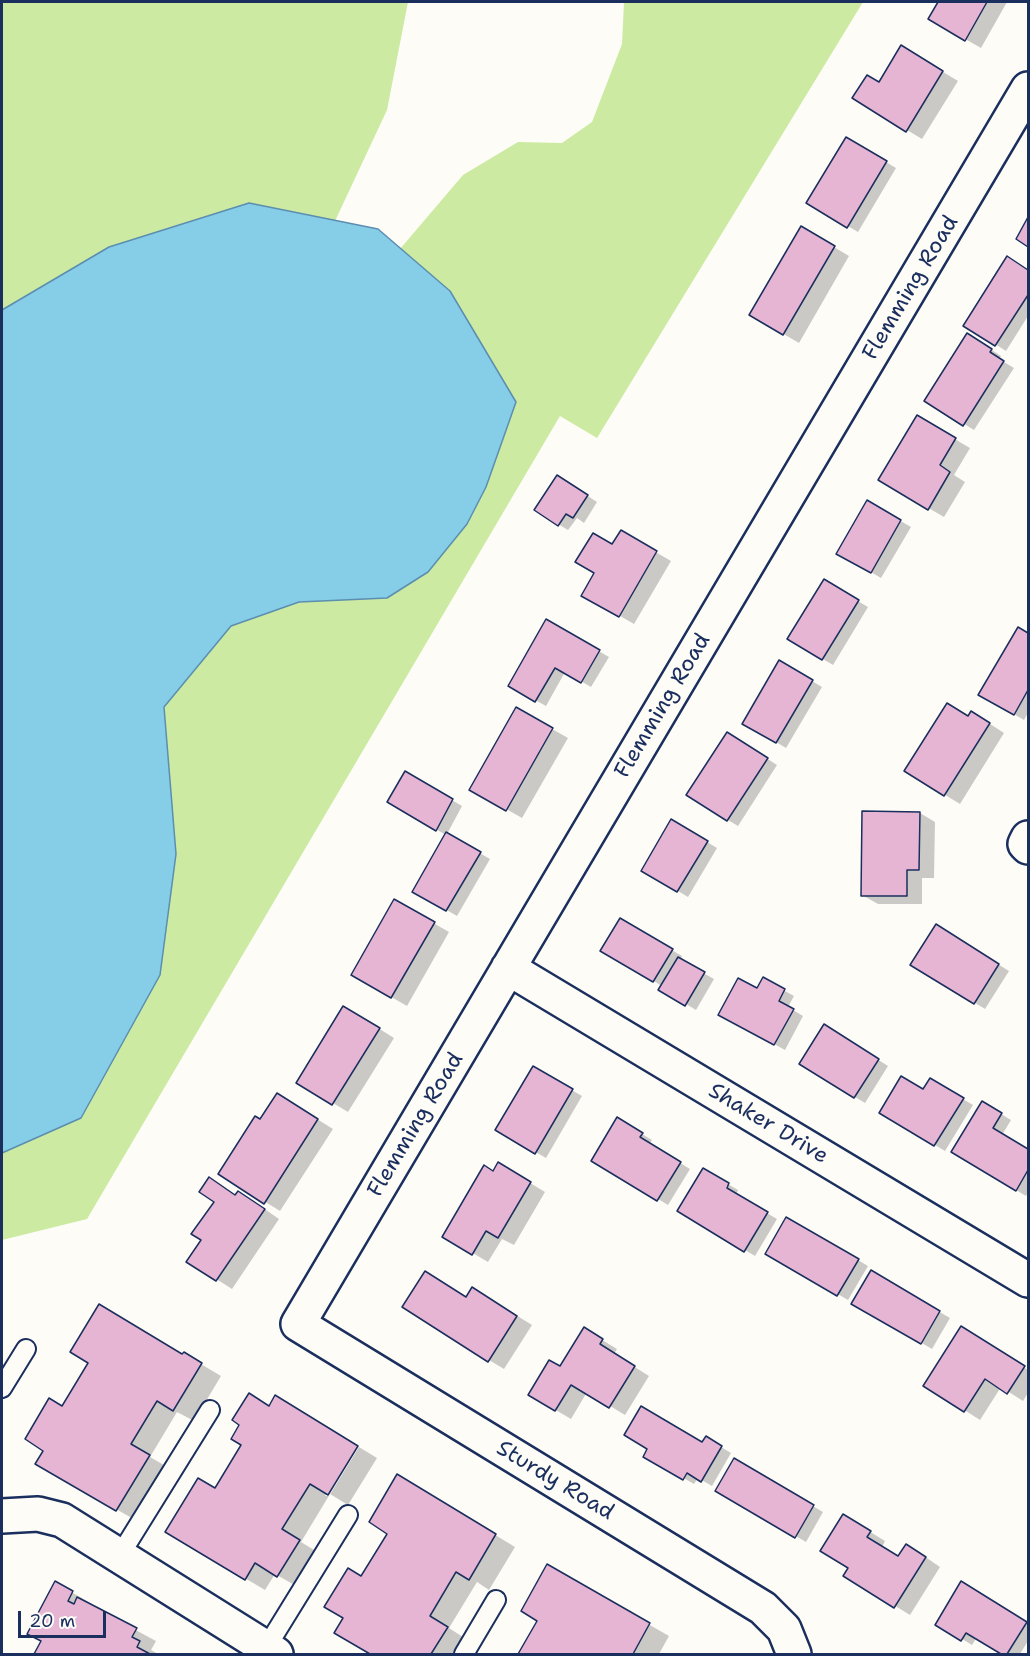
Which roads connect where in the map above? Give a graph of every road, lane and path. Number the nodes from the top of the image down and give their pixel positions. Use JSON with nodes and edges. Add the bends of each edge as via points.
{"nodes":[{"id":1,"x":1029,"y":88,"type":"edge"},
{"id":2,"x":508,"y":968,"type":"junction"},
{"id":3,"x":1029,"y":1280,"type":"edge"},
{"id":4,"x":298,"y":1324,"type":"joint"},
{"id":5,"x":26,"y":1349,"type":"dead end"},
{"id":6,"x":2,"y":1388,"type":"edge"},
{"id":7,"x":210,"y":1410,"type":"dead end"},
{"id":8,"x":2,"y":1512,"type":"edge"},
{"id":9,"x":348,"y":1515,"type":"dead end"},
{"id":10,"x":120,"y":1555,"type":"junction"},
{"id":11,"x":496,"y":1600,"type":"dead end"},
{"id":12,"x":271,"y":1651,"type":"edge"},
{"id":13,"x":464,"y":1654,"type":"edge"},
{"id":14,"x":794,"y":1654,"type":"edge"}],
"edges":[{"from":1,"to":2,"type":"street","name":"Flemming Road"},
{"from":2,"to":3,"type":"street","name":"Shaker Drive"},
{"from":2,"to":4,"type":"street","name":"Flemming Road"},
{"from":4,"to":14,"type":"street","name":"Sturdy Road","via":[[763,1608],[784,1629]]},
{"from":5,"to":6,"type":"lane"},
{"from":7,"to":10,"type":"lane"},
{"from":8,"to":10,"type":"street","via":[[62,1520]]},
{"from":9,"to":12,"type":"lane"},
{"from":10,"to":12,"type":"street"},
{"from":11,"to":13,"type":"lane"}]}
